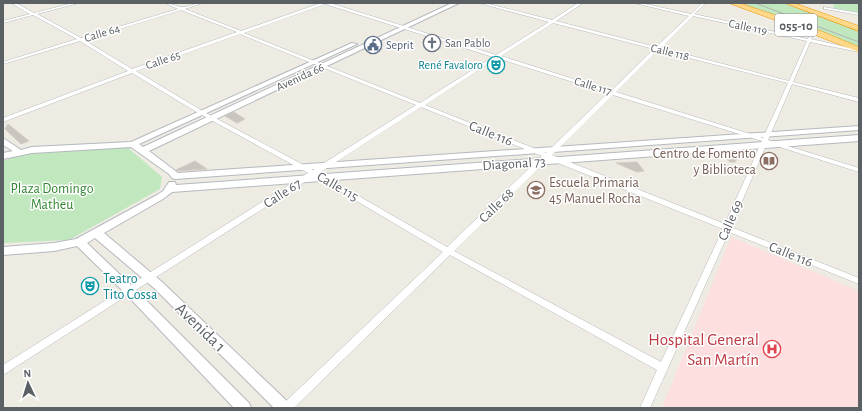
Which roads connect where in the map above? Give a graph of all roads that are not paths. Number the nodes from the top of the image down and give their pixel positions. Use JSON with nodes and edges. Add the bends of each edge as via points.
{"nodes":[{"id":1,"x":13,"y":3,"type":"edge"},
{"id":2,"x":77,"y":3,"type":"edge"},
{"id":3,"x":167,"y":3,"type":"edge"},
{"id":4,"x":201,"y":3,"type":"edge"},
{"id":5,"x":325,"y":3,"type":"edge"},
{"id":6,"x":444,"y":3,"type":"edge"},
{"id":7,"x":456,"y":3,"type":"edge"},
{"id":8,"x":481,"y":3,"type":"edge"},
{"id":9,"x":581,"y":3,"type":"edge"},
{"id":10,"x":636,"y":3,"type":"edge"},
{"id":11,"x":704,"y":3,"type":"edge"},
{"id":12,"x":732,"y":3,"type":"edge"},
{"id":13,"x":788,"y":3,"type":"edge"},
{"id":14,"x":827,"y":3,"type":"edge"},
{"id":15,"x":182,"y":9,"type":"junction"},
{"id":16,"x":824,"y":12,"type":"junction"},
{"id":17,"x":33,"y":14,"type":"junction"},
{"id":18,"x":859,"y":14,"type":"edge"},
{"id":19,"x":692,"y":15,"type":"junction"},
{"id":20,"x":552,"y":21,"type":"junction"},
{"id":21,"x":3,"y":22,"type":"edge"},
{"id":22,"x":396,"y":25,"type":"junction"},
{"id":23,"x":405,"y":28,"type":"junction"},
{"id":24,"x":859,"y":28,"type":"edge"},
{"id":25,"x":813,"y":31,"type":"junction"},
{"id":26,"x":240,"y":33,"type":"junction"},
{"id":27,"x":81,"y":40,"type":"junction"},
{"id":28,"x":808,"y":40,"type":"junction"},
{"id":29,"x":658,"y":48,"type":"junction"},
{"id":30,"x":859,"y":51,"type":"edge"},
{"id":31,"x":496,"y":56,"type":"junction"},
{"id":32,"x":314,"y":62,"type":"junction"},
{"id":33,"x":3,"y":63,"type":"edge"},
{"id":34,"x":323,"y":66,"type":"junction"},
{"id":35,"x":134,"y":70,"type":"junction"},
{"id":36,"x":790,"y":82,"type":"junction"},
{"id":37,"x":612,"y":93,"type":"junction"},
{"id":38,"x":859,"y":100,"type":"edge"},
{"id":39,"x":420,"y":105,"type":"junction"},
{"id":40,"x":202,"y":112,"type":"junction"},
{"id":41,"x":213,"y":118,"type":"junction"},
{"id":42,"x":3,"y":120,"type":"edge"},
{"id":43,"x":859,"y":128,"type":"edge"},
{"id":44,"x":750,"y":136,"type":"junction"},
{"id":45,"x":859,"y":138,"type":"edge"},
{"id":46,"x":765,"y":140,"type":"junction"},
{"id":47,"x":3,"y":141,"type":"edge"},
{"id":48,"x":133,"y":144,"type":"junction"},
{"id":49,"x":777,"y":144,"type":"junction"},
{"id":50,"x":18,"y":151,"type":"junction"},
{"id":51,"x":143,"y":151,"type":"junction"},
{"id":52,"x":534,"y":151,"type":"junction"},
{"id":53,"x":3,"y":156,"type":"edge"},
{"id":54,"x":547,"y":156,"type":"junction"},
{"id":55,"x":557,"y":160,"type":"junction"},
{"id":56,"x":323,"y":166,"type":"junction"},
{"id":57,"x":305,"y":167,"type":"junction"},
{"id":58,"x":859,"y":170,"type":"edge"},
{"id":59,"x":313,"y":172,"type":"junction"},
{"id":60,"x":175,"y":176,"type":"junction"},
{"id":61,"x":324,"y":178,"type":"junction"},
{"id":62,"x":303,"y":179,"type":"junction"},
{"id":63,"x":170,"y":189,"type":"junction"},
{"id":64,"x":727,"y":228,"type":"junction"},
{"id":65,"x":97,"y":233,"type":"junction"},
{"id":66,"x":79,"y":242,"type":"junction"},
{"id":67,"x":3,"y":251,"type":"edge"},
{"id":68,"x":448,"y":251,"type":"junction"},
{"id":69,"x":150,"y":278,"type":"junction"},
{"id":70,"x":859,"y":281,"type":"edge"},
{"id":71,"x":129,"y":290,"type":"junction"},
{"id":72,"x":663,"y":368,"type":"junction"},
{"id":73,"x":3,"y":370,"type":"edge"},
{"id":74,"x":244,"y":408,"type":"edge"},
{"id":75,"x":284,"y":408,"type":"edge"},
{"id":76,"x":287,"y":408,"type":"edge"},
{"id":77,"x":645,"y":408,"type":"edge"}],
"edges":[{"from":1,"to":17,"type":"street","name":"Calle 115"},
{"from":2,"to":17,"type":"street"},
{"from":3,"to":15,"type":"street","name":"Calle 116"},
{"from":4,"to":15,"type":"street","name":"Calle 64"},
{"from":5,"to":22,"type":"street","name":"Calle 117"},
{"from":5,"to":26,"type":"street","name":"Calle 65"},
{"from":6,"to":22,"type":"main road","name":"Avenida 66"},
{"from":7,"to":23,"type":"main road","name":"Avenida 66"},
{"from":8,"to":20,"type":"street","name":"Calle 118"},
{"from":9,"to":20,"type":"street","name":"Calle 67"},
{"from":10,"to":19,"type":"street","name":"Calle 119"},
{"from":11,"to":19,"type":"street","name":"Calle 68"},
{"from":12,"to":25,"type":"highway","number":"055-10"},
{"from":13,"to":16,"type":"highway","number":"055-10"},
{"from":14,"to":16,"type":"street"},
{"from":15,"to":26,"type":"street","name":"Calle 116"},
{"from":15,"to":27,"type":"street","name":"Calle 64"},
{"from":16,"to":18,"type":"street"},
{"from":16,"to":24,"type":"highway","number":"055-10"},
{"from":17,"to":21,"type":"street"},
{"from":17,"to":27,"type":"street","name":"Calle 115"},
{"from":19,"to":28,"type":"street","name":"Calle 119"},
{"from":19,"to":29,"type":"street","name":"Calle 68"},
{"from":20,"to":29,"type":"street","name":"Calle 118"},
{"from":20,"to":31,"type":"street","name":"Calle 67"},
{"from":22,"to":23,"type":"street","name":"Calle 117"},
{"from":22,"to":32,"type":"main road","name":"Avenida 66"},
{"from":23,"to":31,"type":"street","name":"Calle 117"},
{"from":23,"to":34,"type":"main road","name":"Avenida 66"},
{"from":25,"to":28,"type":"street","name":"Calle 69"},
{"from":25,"to":30,"type":"highway","number":"055-10"},
{"from":26,"to":32,"type":"street","name":"Calle 116"},
{"from":26,"to":35,"type":"street","name":"Calle 65"},
{"from":27,"to":33,"type":"street","name":"Calle 64"},
{"from":27,"to":35,"type":"street","name":"Calle 115"},
{"from":28,"to":30,"type":"street","name":"Calle 119"},
{"from":28,"to":36,"type":"street","name":"Calle 69"},
{"from":29,"to":36,"type":"street","name":"Calle 118"},
{"from":29,"to":37,"type":"street","name":"Calle 68"},
{"from":31,"to":37,"type":"street","name":"Calle 117"},
{"from":31,"to":39,"type":"street","name":"Calle 67"},
{"from":32,"to":34,"type":"street","name":"Calle 116"},
{"from":32,"to":40,"type":"main road","name":"Avenida 66"},
{"from":34,"to":39,"type":"street","name":"Calle 116"},
{"from":34,"to":41,"type":"main road","name":"Avenida 66"},
{"from":35,"to":40,"type":"street","name":"Calle 115"},
{"from":35,"to":42,"type":"street","name":"Calle 65"},
{"from":36,"to":38,"type":"street","name":"Calle 118"},
{"from":36,"to":46,"type":"street","name":"Calle 69"},
{"from":37,"to":44,"type":"street","name":"Calle 117"},
{"from":37,"to":54,"type":"street","name":"Calle 68"},
{"from":39,"to":52,"type":"street","name":"Calle 116"},
{"from":39,"to":56,"type":"street","name":"Calle 67"},
{"from":40,"to":41,"type":"street","name":"Calle 115"},
{"from":40,"to":48,"type":"main road","name":"Avenida 66"},
{"from":41,"to":51,"type":"main road","name":"Avenida 66"},
{"from":41,"to":57,"type":"street","name":"Calle 115"},
{"from":43,"to":46,"type":"main road","name":"Diagonal 73"},
{"from":44,"to":46,"type":"main road","name":"Diagonal 73"},
{"from":44,"to":54,"type":"main road","name":"Diagonal 73"},
{"from":45,"to":49,"type":"main road","name":"Diagonal 73"},
{"from":46,"to":49,"type":"main road","name":"Diagonal 73"},
{"from":46,"to":55,"type":"main road","name":"Diagonal 73"},
{"from":46,"to":64,"type":"street","name":"Calle 69"},
{"from":47,"to":50,"type":"main road"},
{"from":48,"to":50,"type":"main road"},
{"from":48,"to":51,"type":"main road"},
{"from":49,"to":58,"type":"street"},
{"from":50,"to":53,"type":"main road"},
{"from":51,"to":60,"type":"main road"},
{"from":52,"to":54,"type":"main road","name":"Diagonal 73"},
{"from":52,"to":56,"type":"main road","name":"Diagonal 73"},
{"from":54,"to":55,"type":"main road","name":"Diagonal 73"},
{"from":54,"to":61,"type":"main road","name":"Diagonal 73"},
{"from":54,"to":68,"type":"street","name":"Calle 68"},
{"from":55,"to":64,"type":"street","name":"Calle 116"},
{"from":56,"to":57,"type":"main road","name":"Diagonal 73"},
{"from":56,"to":59,"type":"street","name":"Calle 67"},
{"from":57,"to":59,"type":"street","name":"Calle 115"},
{"from":57,"to":60,"type":"main road","name":"Diagonal 73"},
{"from":59,"to":61,"type":"street","name":"Calle 115"},
{"from":59,"to":62,"type":"street","name":"Calle 67"},
{"from":60,"to":63,"type":"main road"},
{"from":61,"to":62,"type":"main road","name":"Diagonal 73"},
{"from":61,"to":68,"type":"street","name":"Calle 115"},
{"from":62,"to":63,"type":"main road","name":"Diagonal 73"},
{"from":62,"to":69,"type":"street","name":"Calle 67"},
{"from":63,"to":65,"type":"main road"},
{"from":64,"to":70,"type":"street","name":"Calle 116"},
{"from":64,"to":72,"type":"street","name":"Calle 69"},
{"from":65,"to":66,"type":"main road"},
{"from":65,"to":69,"type":"main road","name":"Avenida 1"},
{"from":66,"to":67,"type":"main road","via":[[54,247]]},
{"from":66,"to":71,"type":"main road","name":"Avenida 1"},
{"from":68,"to":72,"type":"street","name":"Calle 115"},
{"from":68,"to":76,"type":"street","name":"Calle 68"},
{"from":69,"to":71,"type":"street","name":"Calle 67"},
{"from":69,"to":75,"type":"main road","name":"Avenida 1"},
{"from":71,"to":73,"type":"street","name":"Calle 67"},
{"from":71,"to":74,"type":"main road","name":"Avenida 1"},
{"from":72,"to":77,"type":"street","name":"Calle 69"}]}
